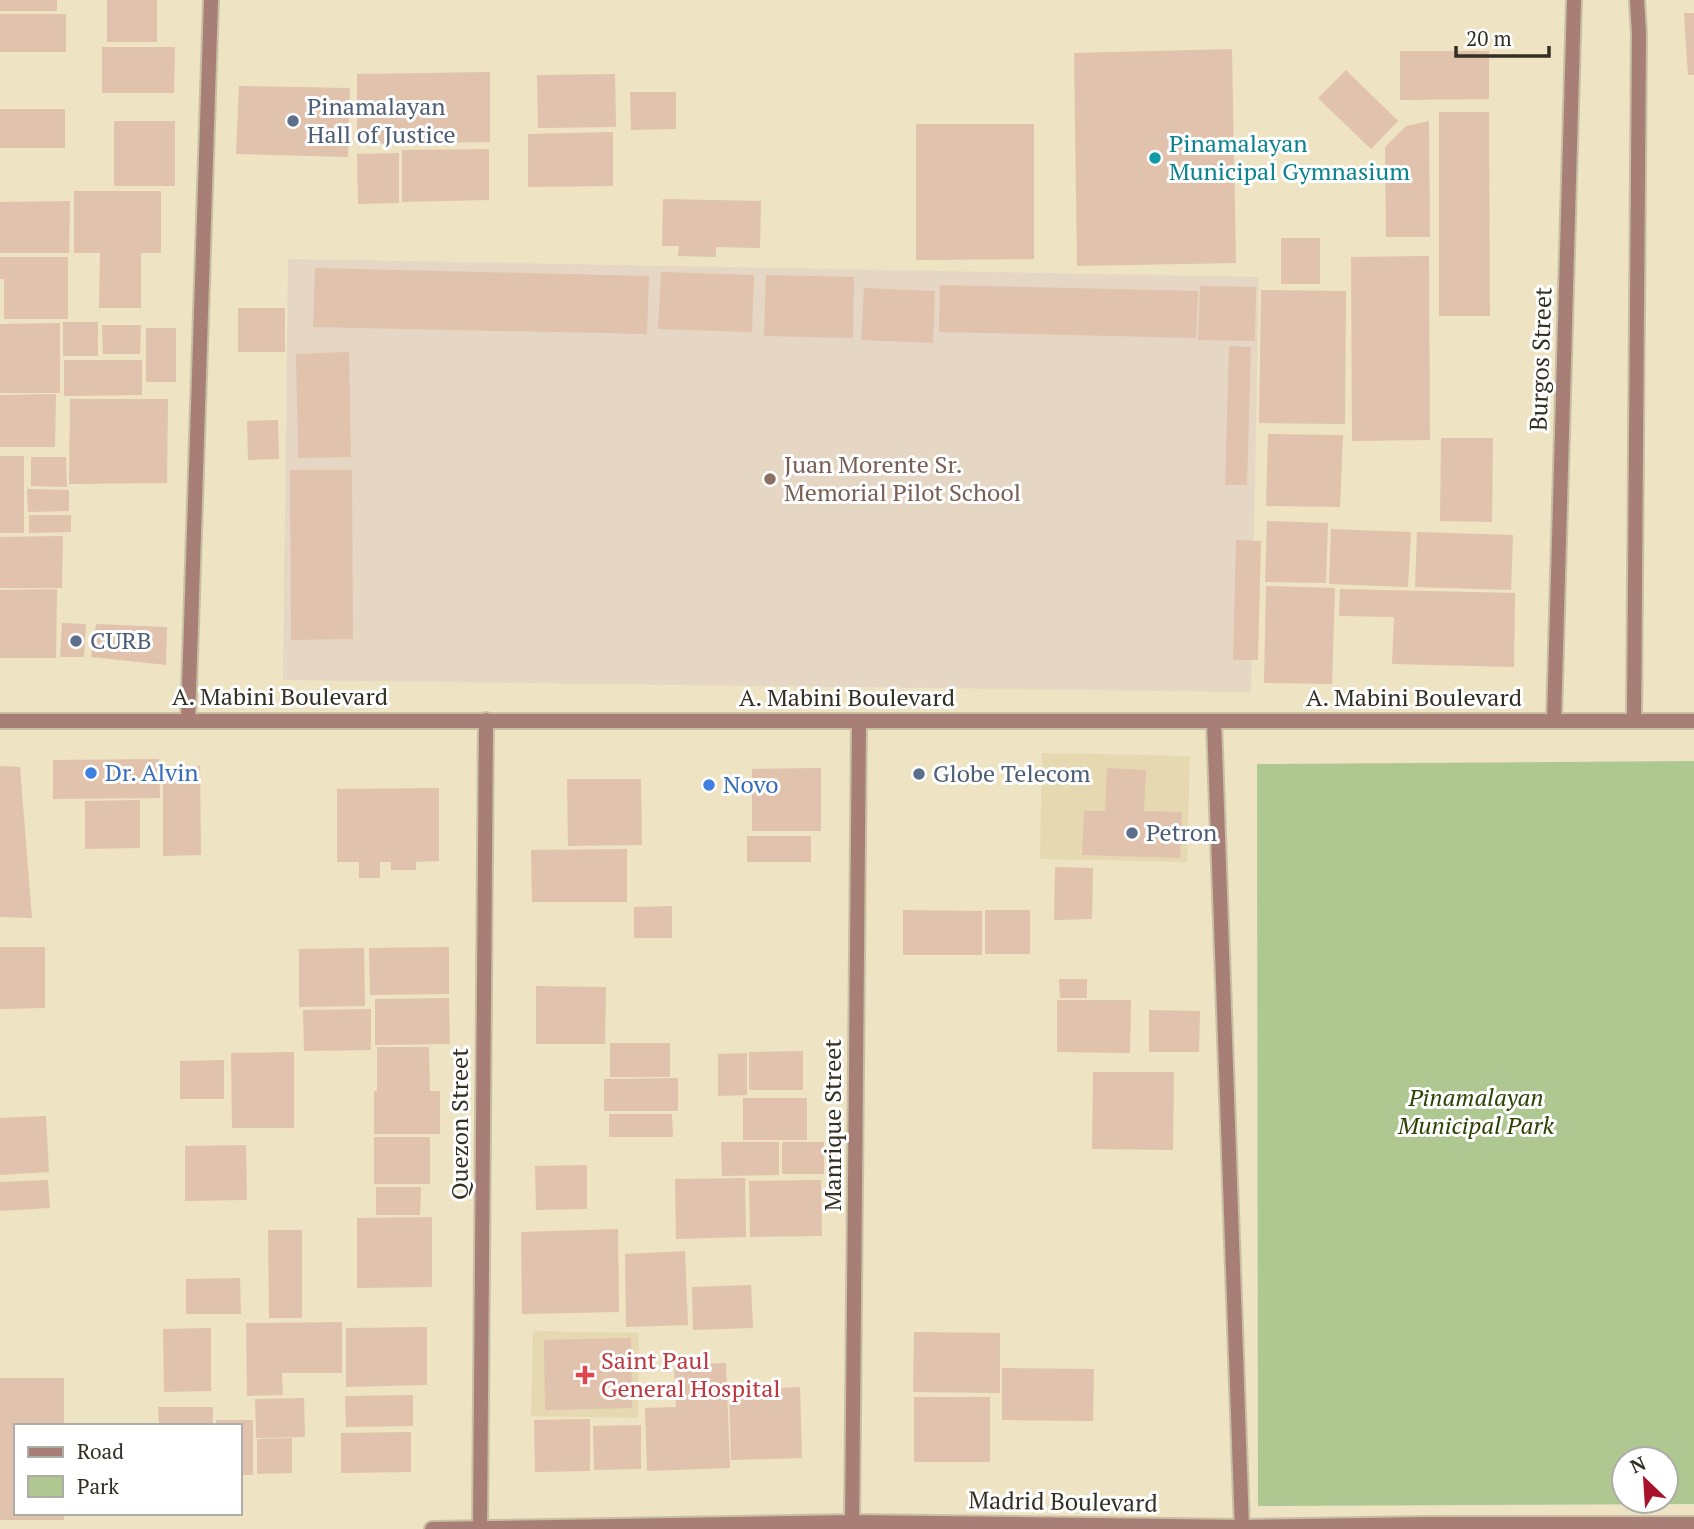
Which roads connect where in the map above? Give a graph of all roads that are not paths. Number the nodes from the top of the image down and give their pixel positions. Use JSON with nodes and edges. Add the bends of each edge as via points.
{"nodes":[{"id":1,"x":211,"y":0,"type":"edge"},
{"id":2,"x":1574,"y":0,"type":"edge"},
{"id":3,"x":1637,"y":0,"type":"edge"},
{"id":4,"x":188,"y":720,"type":"junction"},
{"id":5,"x":486,"y":720,"type":"junction"},
{"id":6,"x":1554,"y":720,"type":"junction"},
{"id":7,"x":1634,"y":720,"type":"junction"},
{"id":8,"x":0,"y":721,"type":"edge"},
{"id":9,"x":859,"y":721,"type":"junction"},
{"id":10,"x":1694,"y":721,"type":"edge"},
{"id":11,"x":1213,"y":722,"type":"junction"},
{"id":12,"x":1694,"y":1524,"type":"edge"},
{"id":13,"x":853,"y":1525,"type":"edge"},
{"id":14,"x":480,"y":1528,"type":"edge"},
{"id":15,"x":1242,"y":1528,"type":"edge"},
{"id":16,"x":432,"y":1529,"type":"edge"}],
"edges":[{"from":1,"to":4,"type":"street"},
{"from":2,"to":6,"type":"street","name":"Burgos Street"},
{"from":3,"to":7,"type":"street"},
{"from":4,"to":5,"type":"street","name":"A. Mabini Boulevard"},
{"from":4,"to":8,"type":"street","name":"A. Mabini Boulevard"},
{"from":5,"to":9,"type":"street","name":"A. Mabini Boulevard"},
{"from":5,"to":14,"type":"street","name":"Quezon Street"},
{"from":6,"to":7,"type":"street","name":"A. Mabini Boulevard"},
{"from":6,"to":11,"type":"street","name":"A. Mabini Boulevard"},
{"from":7,"to":10,"type":"street","name":"A. Mabini Boulevard"},
{"from":9,"to":11,"type":"street","name":"A. Mabini Boulevard"},
{"from":9,"to":13,"type":"street","name":"Manrique Street"},
{"from":11,"to":15,"type":"street"},
{"from":12,"to":15,"type":"street","name":"Madrid Boulevard"},
{"from":13,"to":14,"type":"street","name":"Madrid Boulevard"},
{"from":13,"to":15,"type":"street","name":"Madrid Boulevard"},
{"from":14,"to":16,"type":"street","name":"Madrid Boulevard"}]}
